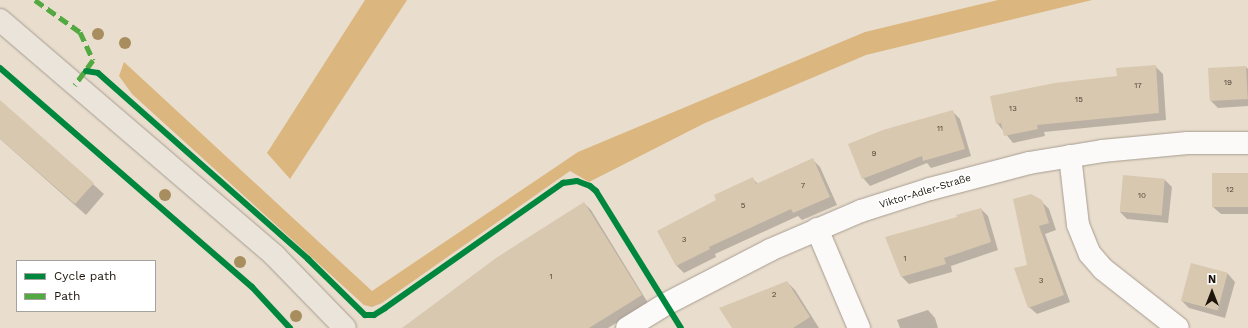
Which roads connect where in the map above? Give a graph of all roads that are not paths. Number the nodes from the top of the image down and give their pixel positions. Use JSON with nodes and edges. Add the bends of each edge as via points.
{"nodes":[{"id":1,"x":0,"y":20,"type":"edge"},
{"id":2,"x":1248,"y":143,"type":"edge"},
{"id":3,"x":1070,"y":156,"type":"junction"},
{"id":4,"x":818,"y":229,"type":"junction"},
{"id":5,"x":341,"y":325,"type":"edge"},
{"id":6,"x":627,"y":328,"type":"edge"},
{"id":7,"x":859,"y":328,"type":"edge"},
{"id":8,"x":1178,"y":328,"type":"edge"}],
"edges":[{"from":1,"to":5,"type":"main road","via":[[275,256]]},
{"from":2,"to":3,"type":"street","name":"Viktor-Adler-Straße","via":[[1156,145]]},
{"from":3,"to":4,"type":"street","name":"Viktor-Adler-Straße","via":[[958,181],[878,205]]},
{"from":3,"to":8,"type":"street","via":[[1078,225],[1090,254],[1103,269]]},
{"from":4,"to":6,"type":"street","name":"Viktor-Adler-Straße","via":[[722,274]]},
{"from":4,"to":7,"type":"street"}]}
